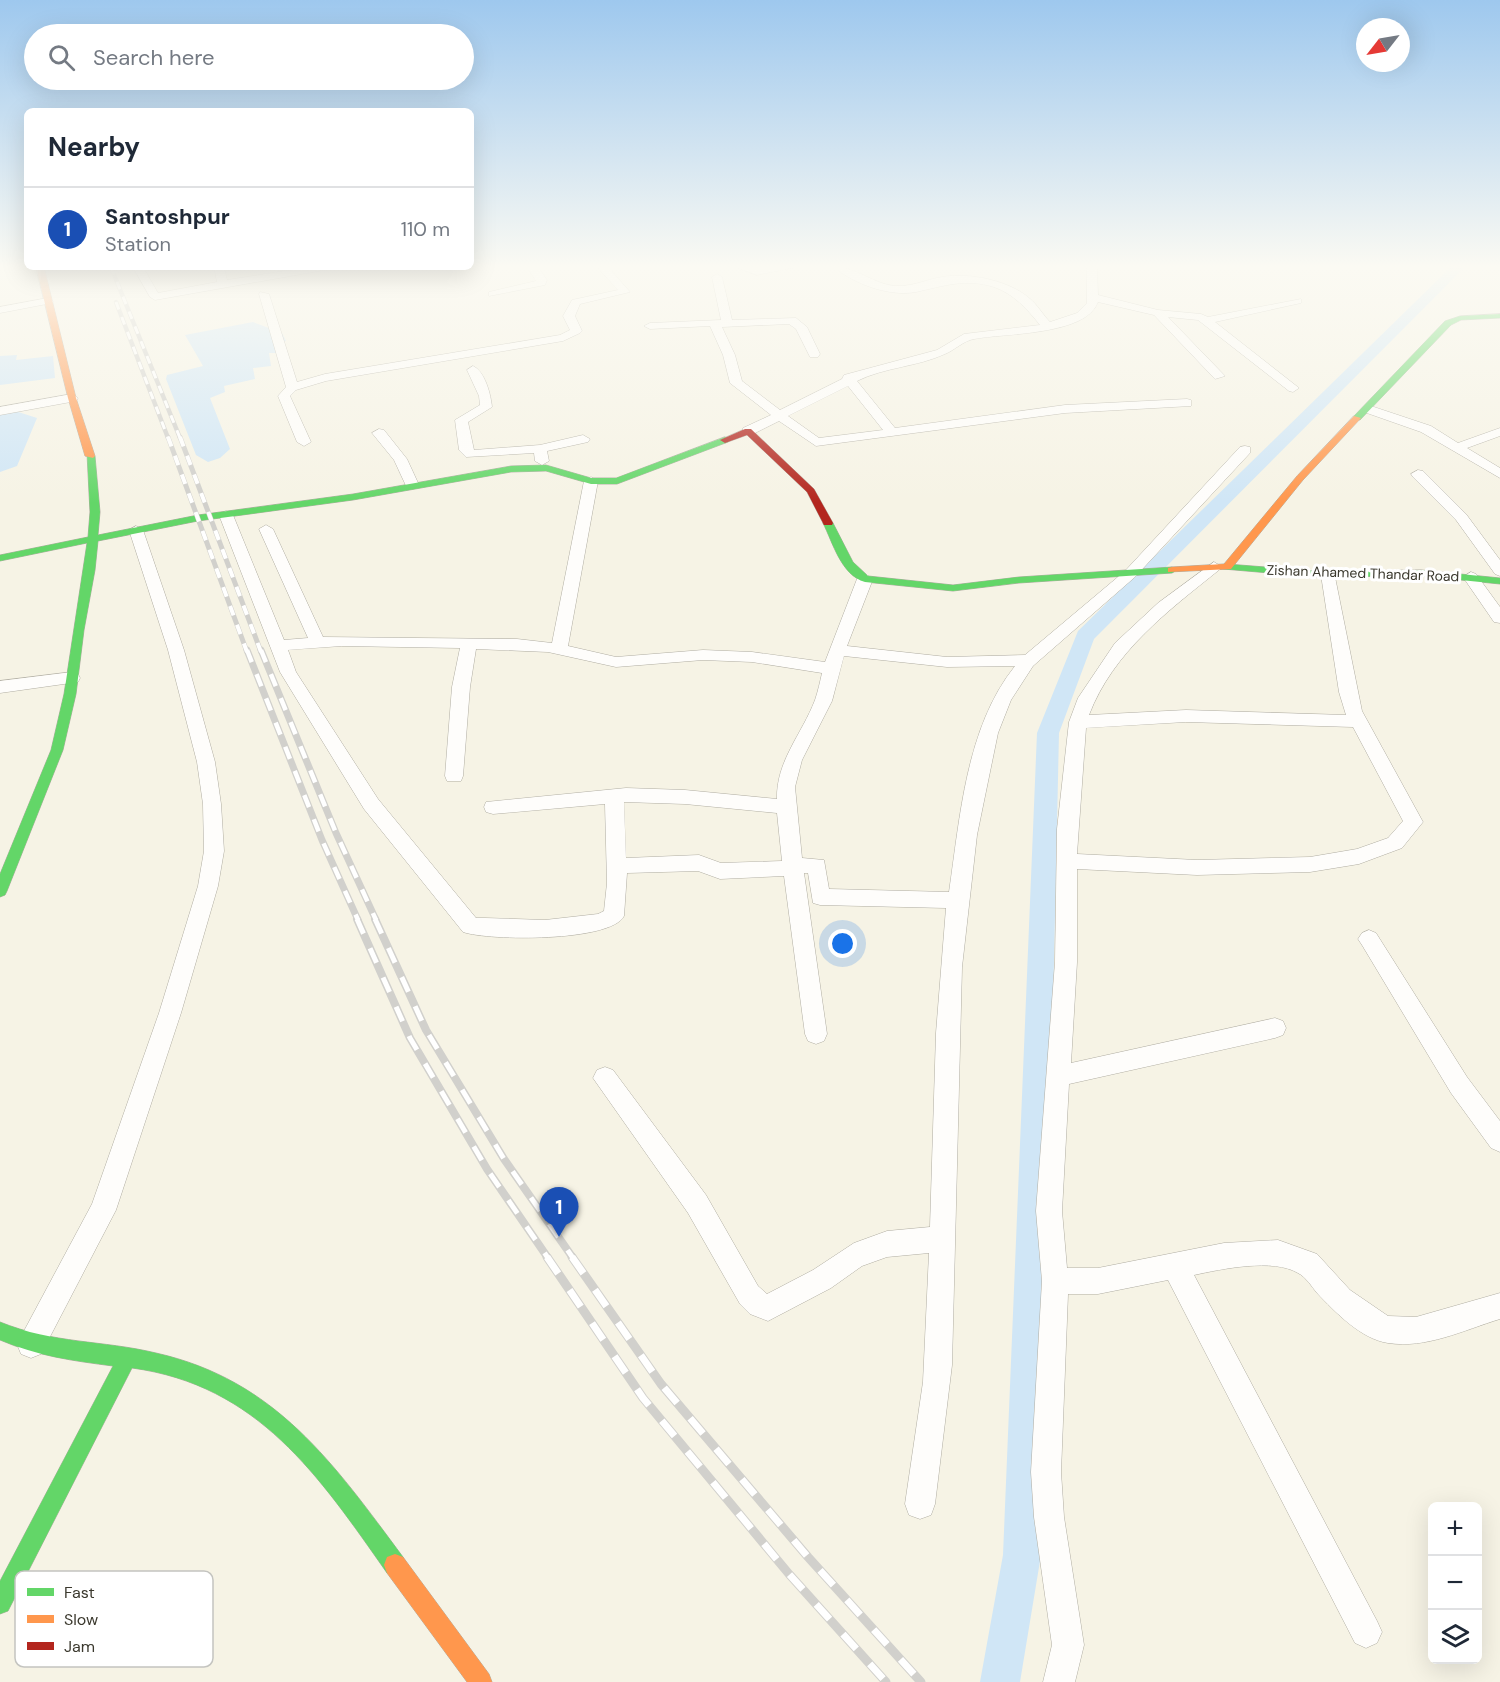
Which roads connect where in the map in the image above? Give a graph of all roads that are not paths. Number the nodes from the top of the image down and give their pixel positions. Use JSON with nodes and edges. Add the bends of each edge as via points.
{"nodes":[{"id":1,"x":59,"y":345,"type":"edge"},
{"id":2,"x":280,"y":345,"type":"edge"},
{"id":3,"x":519,"y":345,"type":"edge"},
{"id":4,"x":727,"y":345,"type":"edge"},
{"id":5,"x":810,"y":345,"type":"edge"},
{"id":6,"x":952,"y":345,"type":"edge"},
{"id":7,"x":1189,"y":345,"type":"edge"},
{"id":8,"x":1238,"y":345,"type":"edge"},
{"id":9,"x":1427,"y":345,"type":"edge"},
{"id":10,"x":814,"y":354,"type":"dead end"},
{"id":11,"x":473,"y":370,"type":"dead end"},
{"id":12,"x":1219,"y":376,"type":"dead end"},
{"id":13,"x":848,"y":378,"type":"junction"},
{"id":14,"x":292,"y":387,"type":"junction"},
{"id":15,"x":1293,"y":388,"type":"dead end"},
{"id":16,"x":72,"y":398,"type":"junction"},
{"id":17,"x":1187,"y":403,"type":"dead end"},
{"id":18,"x":1368,"y":409,"type":"junction"},
{"id":19,"x":0,"y":411,"type":"edge"},
{"id":20,"x":779,"y":415,"type":"junction"},
{"id":21,"x":748,"y":431,"type":"junction"},
{"id":22,"x":379,"y":432,"type":"dead end"},
{"id":23,"x":891,"y":432,"type":"junction"},
{"id":24,"x":1500,"y":432,"type":"edge"},
{"id":25,"x":583,"y":439,"type":"dead end"},
{"id":26,"x":303,"y":442,"type":"dead end"},
{"id":27,"x":1456,"y":448,"type":"junction"},
{"id":28,"x":540,"y":449,"type":"junction"},
{"id":29,"x":1245,"y":450,"type":"dead end"},
{"id":30,"x":546,"y":468,"type":"junction"},
{"id":31,"x":1419,"y":474,"type":"dead end"},
{"id":32,"x":1500,"y":474,"type":"edge"},
{"id":33,"x":591,"y":481,"type":"junction"},
{"id":34,"x":412,"y":485,"type":"junction"},
{"id":35,"x":225,"y":515,"type":"junction"},
{"id":36,"x":266,"y":529,"type":"dead end"},
{"id":37,"x":136,"y":530,"type":"junction"},
{"id":38,"x":90,"y":541,"type":"junction"},
{"id":39,"x":0,"y":558,"type":"edge"},
{"id":40,"x":1212,"y":567,"type":"junction"},
{"id":41,"x":1500,"y":571,"type":"edge"},
{"id":42,"x":1138,"y":573,"type":"junction"},
{"id":43,"x":1329,"y":574,"type":"junction"},
{"id":44,"x":1472,"y":577,"type":"junction"},
{"id":45,"x":865,"y":579,"type":"junction"},
{"id":46,"x":1500,"y":581,"type":"edge"},
{"id":47,"x":1500,"y":618,"type":"edge"},
{"id":48,"x":318,"y":643,"type":"junction"},
{"id":49,"x":469,"y":643,"type":"junction"},
{"id":50,"x":277,"y":646,"type":"junction"},
{"id":51,"x":559,"y":650,"type":"junction"},
{"id":52,"x":837,"y":650,"type":"junction"},
{"id":53,"x":1030,"y":660,"type":"junction"},
{"id":54,"x":831,"y":669,"type":"junction"},
{"id":55,"x":72,"y":678,"type":"junction"},
{"id":56,"x":0,"y":687,"type":"edge"},
{"id":57,"x":1359,"y":721,"type":"junction"},
{"id":58,"x":1078,"y":723,"type":"junction"},
{"id":59,"x":454,"y":776,"type":"dead end"},
{"id":60,"x":614,"y":796,"type":"junction"},
{"id":61,"x":494,"y":807,"type":"dead end"},
{"id":62,"x":786,"y":807,"type":"junction"},
{"id":63,"x":1067,"y":861,"type":"junction"},
{"id":64,"x":617,"y":866,"type":"junction"},
{"id":65,"x":792,"y":867,"type":"junction"},
{"id":66,"x":0,"y":891,"type":"edge"},
{"id":67,"x":956,"y":900,"type":"junction"},
{"id":68,"x":1369,"y":939,"type":"dead end"},
{"id":69,"x":1275,"y":1028,"type":"dead end"},
{"id":70,"x":816,"y":1034,"type":"dead end"},
{"id":71,"x":1058,"y":1076,"type":"junction"},
{"id":72,"x":605,"y":1078,"type":"dead end"},
{"id":73,"x":1500,"y":1140,"type":"edge"},
{"id":74,"x":941,"y":1239,"type":"junction"},
{"id":75,"x":1175,"y":1266,"type":"junction"},
{"id":76,"x":1055,"y":1281,"type":"junction"},
{"id":77,"x":1500,"y":1306,"type":"edge"},
{"id":78,"x":0,"y":1331,"type":"edge"},
{"id":79,"x":31,"y":1344,"type":"junction"},
{"id":80,"x":126,"y":1360,"type":"junction"},
{"id":81,"x":920,"y":1504,"type":"dead end"},
{"id":82,"x":17,"y":1571,"type":"edge"},
{"id":83,"x":15,"y":1574,"type":"edge"},
{"id":84,"x":0,"y":1603,"type":"edge"},
{"id":85,"x":1366,"y":1632,"type":"dead end"},
{"id":86,"x":481,"y":1682,"type":"edge"},
{"id":87,"x":1059,"y":1682,"type":"edge"}],
"edges":[{"from":1,"to":16,"type":"street"},
{"from":2,"to":14,"type":"street"},
{"from":3,"to":14,"type":"street"},
{"from":4,"to":20,"type":"street","via":[[736,383]]},
{"from":5,"to":10,"type":"street"},
{"from":6,"to":13,"type":"street"},
{"from":7,"to":12,"type":"street"},
{"from":8,"to":15,"type":"street"},
{"from":9,"to":18,"type":"street"},
{"from":11,"to":28,"type":"street","via":[[486,407],[460,420],[466,450],[471,454]]},
{"from":13,"to":20,"type":"street"},
{"from":13,"to":23,"type":"street"},
{"from":14,"to":26,"type":"street","via":[[284,396]]},
{"from":16,"to":19,"type":"street"},
{"from":16,"to":38,"type":"street","via":[[90,454],[95,497]]},
{"from":17,"to":23,"type":"street","via":[[1065,409]]},
{"from":18,"to":27,"type":"street","via":[[1426,429]]},
{"from":18,"to":40,"type":"street"},
{"from":20,"to":21,"type":"street"},
{"from":20,"to":23,"type":"street","via":[[816,442]]},
{"from":21,"to":33,"type":"street","via":[[617,481]]},
{"from":21,"to":45,"type":"street","via":[[806,486],[850,568]]},
{"from":22,"to":34,"type":"street","via":[[400,459]]},
{"from":24,"to":27,"type":"street"},
{"from":25,"to":28,"type":"street"},
{"from":27,"to":32,"type":"street"},
{"from":28,"to":30,"type":"street"},
{"from":29,"to":42,"type":"street","via":[[1212,481]]},
{"from":30,"to":33,"type":"street"},
{"from":30,"to":34,"type":"street","via":[[511,469]]},
{"from":31,"to":41,"type":"street","via":[[1461,517]]},
{"from":33,"to":51,"type":"street"},
{"from":34,"to":35,"type":"street"},
{"from":35,"to":37,"type":"street"},
{"from":35,"to":50,"type":"street"},
{"from":36,"to":48,"type":"street"},
{"from":37,"to":38,"type":"street"},
{"from":37,"to":79,"type":"street","via":[[176,650],[206,762],[214,851],[208,886],[170,1013],[103,1210]]},
{"from":38,"to":39,"type":"street"},
{"from":38,"to":55,"type":"street","via":[[90,570]]},
{"from":40,"to":42,"type":"street","name":"Zishan Ahamed Thandar Road"},
{"from":40,"to":43,"type":"street","name":"Zishan Ahamed Thandar Road"},
{"from":40,"to":58,"type":"street","via":[[1121,647],[1087,698]]},
{"from":42,"to":45,"type":"street","name":"Zishan Ahamed Thandar Road","via":[[953,588]]},
{"from":42,"to":53,"type":"street","via":[[1046,641]]},
{"from":43,"to":44,"type":"street","name":"Zishan Ahamed Thandar Road"},
{"from":43,"to":57,"type":"street","via":[[1348,692]]},
{"from":44,"to":46,"type":"street","name":"Zishan Ahamed Thandar Road"},
{"from":44,"to":47,"type":"street"},
{"from":45,"to":52,"type":"street"},
{"from":48,"to":49,"type":"street"},
{"from":48,"to":50,"type":"street"},
{"from":49,"to":51,"type":"street"},
{"from":49,"to":59,"type":"street","via":[[461,687]]},
{"from":50,"to":64,"type":"street","via":[[288,672],[371,804],[470,926],[531,929],[608,920],[616,910]]},
{"from":51,"to":54,"type":"street","via":[[616,662],[703,655],[752,657]]},
{"from":52,"to":53,"type":"street","via":[[947,662]]},
{"from":52,"to":54,"type":"street"},
{"from":53,"to":67,"type":"street","via":[[1002,698],[982,754]]},
{"from":54,"to":62,"type":"street","via":[[822,702],[793,760]]},
{"from":55,"to":56,"type":"street"},
{"from":55,"to":66,"type":"street","via":[[57,750]]},
{"from":57,"to":58,"type":"street","via":[[1186,716]]},
{"from":57,"to":63,"type":"street","via":[[1413,822],[1406,837],[1391,847],[1359,857],[1265,869]]},
{"from":58,"to":63,"type":"street"},
{"from":60,"to":61,"type":"street"},
{"from":60,"to":62,"type":"street","via":[[685,797]]},
{"from":60,"to":64,"type":"street"},
{"from":62,"to":65,"type":"street"},
{"from":63,"to":71,"type":"street","via":[[1066,962]]},
{"from":64,"to":65,"type":"street","via":[[699,863],[720,871]]},
{"from":65,"to":67,"type":"street","via":[[817,865],[820,897]]},
{"from":65,"to":70,"type":"street"},
{"from":67,"to":74,"type":"street","via":[[946,1010]]},
{"from":68,"to":73,"type":"street","via":[[1459,1085]]},
{"from":69,"to":71,"type":"street"},
{"from":71,"to":76,"type":"street","via":[[1049,1211]]},
{"from":72,"to":74,"type":"street","via":[[697,1204],[749,1295],[759,1305],[768,1308],[782,1302],[854,1256],[886,1244]]},
{"from":74,"to":81,"type":"street","via":[[938,1367]]},
{"from":75,"to":76,"type":"street","via":[[1098,1281]]},
{"from":75,"to":77,"type":"street","via":[[1224,1256],[1278,1253],[1308,1263],[1341,1299],[1386,1329],[1416,1331]]},
{"from":75,"to":85,"type":"street"},
{"from":76,"to":87,"type":"street","via":[[1046,1472],[1068,1645]]},
{"from":78,"to":79,"type":"street"},
{"from":79,"to":80,"type":"street"},
{"from":80,"to":82,"type":"street"},
{"from":80,"to":86,"type":"street","via":[[153,1361],[233,1388],[285,1427],[351,1503]]},
{"from":83,"to":84,"type":"street"}]}
